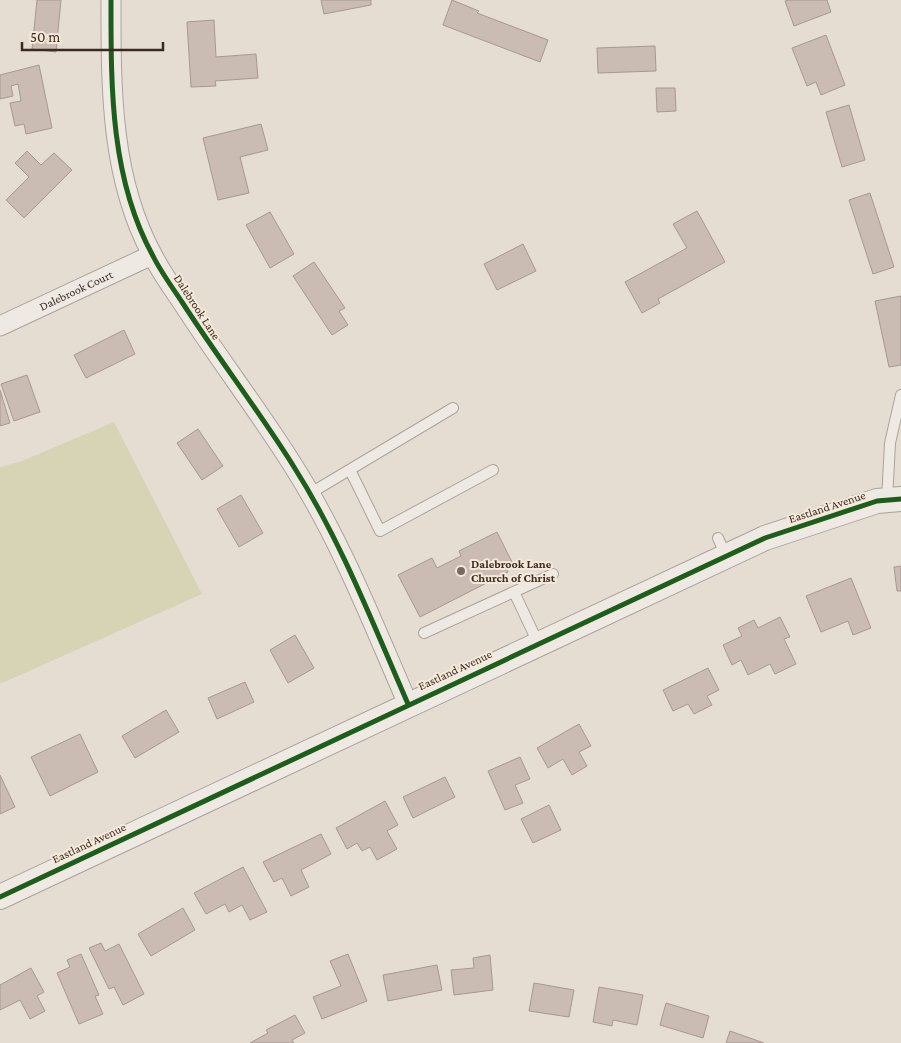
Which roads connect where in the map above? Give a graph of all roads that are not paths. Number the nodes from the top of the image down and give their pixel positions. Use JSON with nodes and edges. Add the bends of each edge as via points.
{"nodes":[{"id":1,"x":112,"y":0,"type":"edge"},
{"id":2,"x":152,"y":255,"type":"junction"},
{"id":3,"x":0,"y":326,"type":"edge"},
{"id":4,"x":901,"y":396,"type":"edge"},
{"id":5,"x":453,"y":408,"type":"dead end"},
{"id":6,"x":350,"y":470,"type":"junction"},
{"id":7,"x":493,"y":470,"type":"dead end"},
{"id":8,"x":309,"y":494,"type":"junction"},
{"id":9,"x":894,"y":500,"type":"edge"},
{"id":10,"x":554,"y":574,"type":"dead end"},
{"id":11,"x":514,"y":592,"type":"junction"},
{"id":12,"x":424,"y":632,"type":"dead end"},
{"id":13,"x":538,"y":643,"type":"junction"},
{"id":14,"x":408,"y":704,"type":"junction"},
{"id":15,"x":0,"y":897,"type":"edge"}],
"edges":[{"from":1,"to":2,"type":"street","name":"Dalebrook Lane","via":[[113,110],[119,152],[132,205]]},
{"from":2,"to":3,"type":"street","name":"Dalebrook Court"},
{"from":2,"to":8,"type":"street","name":"Dalebrook Lane","via":[[224,367],[295,468]]},
{"from":4,"to":9,"type":"lane","via":[[890,443]]},
{"from":5,"to":6,"type":"lane"},
{"from":6,"to":7,"type":"lane","via":[[380,531]]},
{"from":6,"to":8,"type":"lane"},
{"from":8,"to":14,"type":"street","name":"Dalebrook Lane","via":[[334,540]]},
{"from":9,"to":13,"type":"street","name":"Eastland Avenue","via":[[877,501],[766,538],[722,547]]},
{"from":10,"to":11,"type":"lane"},
{"from":11,"to":12,"type":"lane"},
{"from":11,"to":13,"type":"lane"},
{"from":13,"to":14,"type":"street","name":"Eastland Avenue"},
{"from":14,"to":15,"type":"street","name":"Eastland Avenue"}]}
